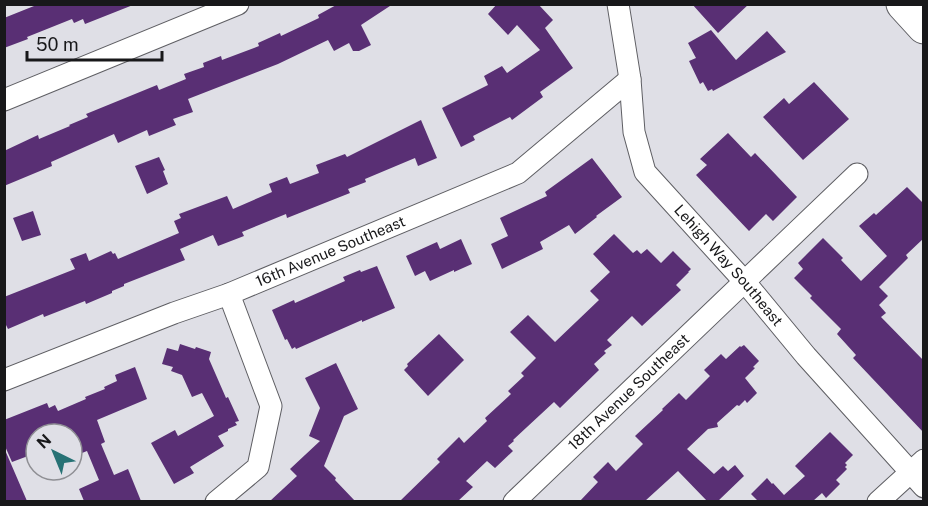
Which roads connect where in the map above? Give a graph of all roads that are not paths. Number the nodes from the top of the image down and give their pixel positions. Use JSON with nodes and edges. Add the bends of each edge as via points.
{"nodes":[{"id":1,"x":618,"y":4,"type":"edge"},
{"id":2,"x":903,"y":4,"type":"edge"},
{"id":3,"x":225,"y":7,"type":"edge"},
{"id":4,"x":924,"y":27,"type":"edge"},
{"id":5,"x":630,"y":79,"type":"junction"},
{"id":6,"x":4,"y":100,"type":"edge"},
{"id":7,"x":857,"y":174,"type":"dead end"},
{"id":8,"x":744,"y":281,"type":"junction"},
{"id":9,"x":228,"y":294,"type":"junction"},
{"id":10,"x":4,"y":380,"type":"edge"},
{"id":11,"x":919,"y":474,"type":"edge"},
{"id":12,"x":216,"y":501,"type":"edge"},
{"id":13,"x":514,"y":501,"type":"edge"},
{"id":14,"x":878,"y":501,"type":"edge"}],
"edges":[{"from":1,"to":5,"type":"street","name":"Lehigh Way Southeast"},
{"from":2,"to":4,"type":"highway"},
{"from":3,"to":6,"type":"street"},
{"from":5,"to":8,"type":"street","name":"Lehigh Way Southeast","via":[[634,132],[645,172]]},
{"from":5,"to":9,"type":"street","name":"16th Avenue Southeast","via":[[518,173]]},
{"from":7,"to":8,"type":"street","name":"18th Avenue Southeast"},
{"from":8,"to":11,"type":"street","name":"Lehigh Way Southeast","via":[[806,356]]},
{"from":8,"to":13,"type":"street","name":"18th Avenue Southeast"},
{"from":9,"to":10,"type":"street","name":"16th Avenue Southeast"},
{"from":9,"to":12,"type":"street","via":[[271,406],[258,467]]},
{"from":11,"to":14,"type":"street"}]}
